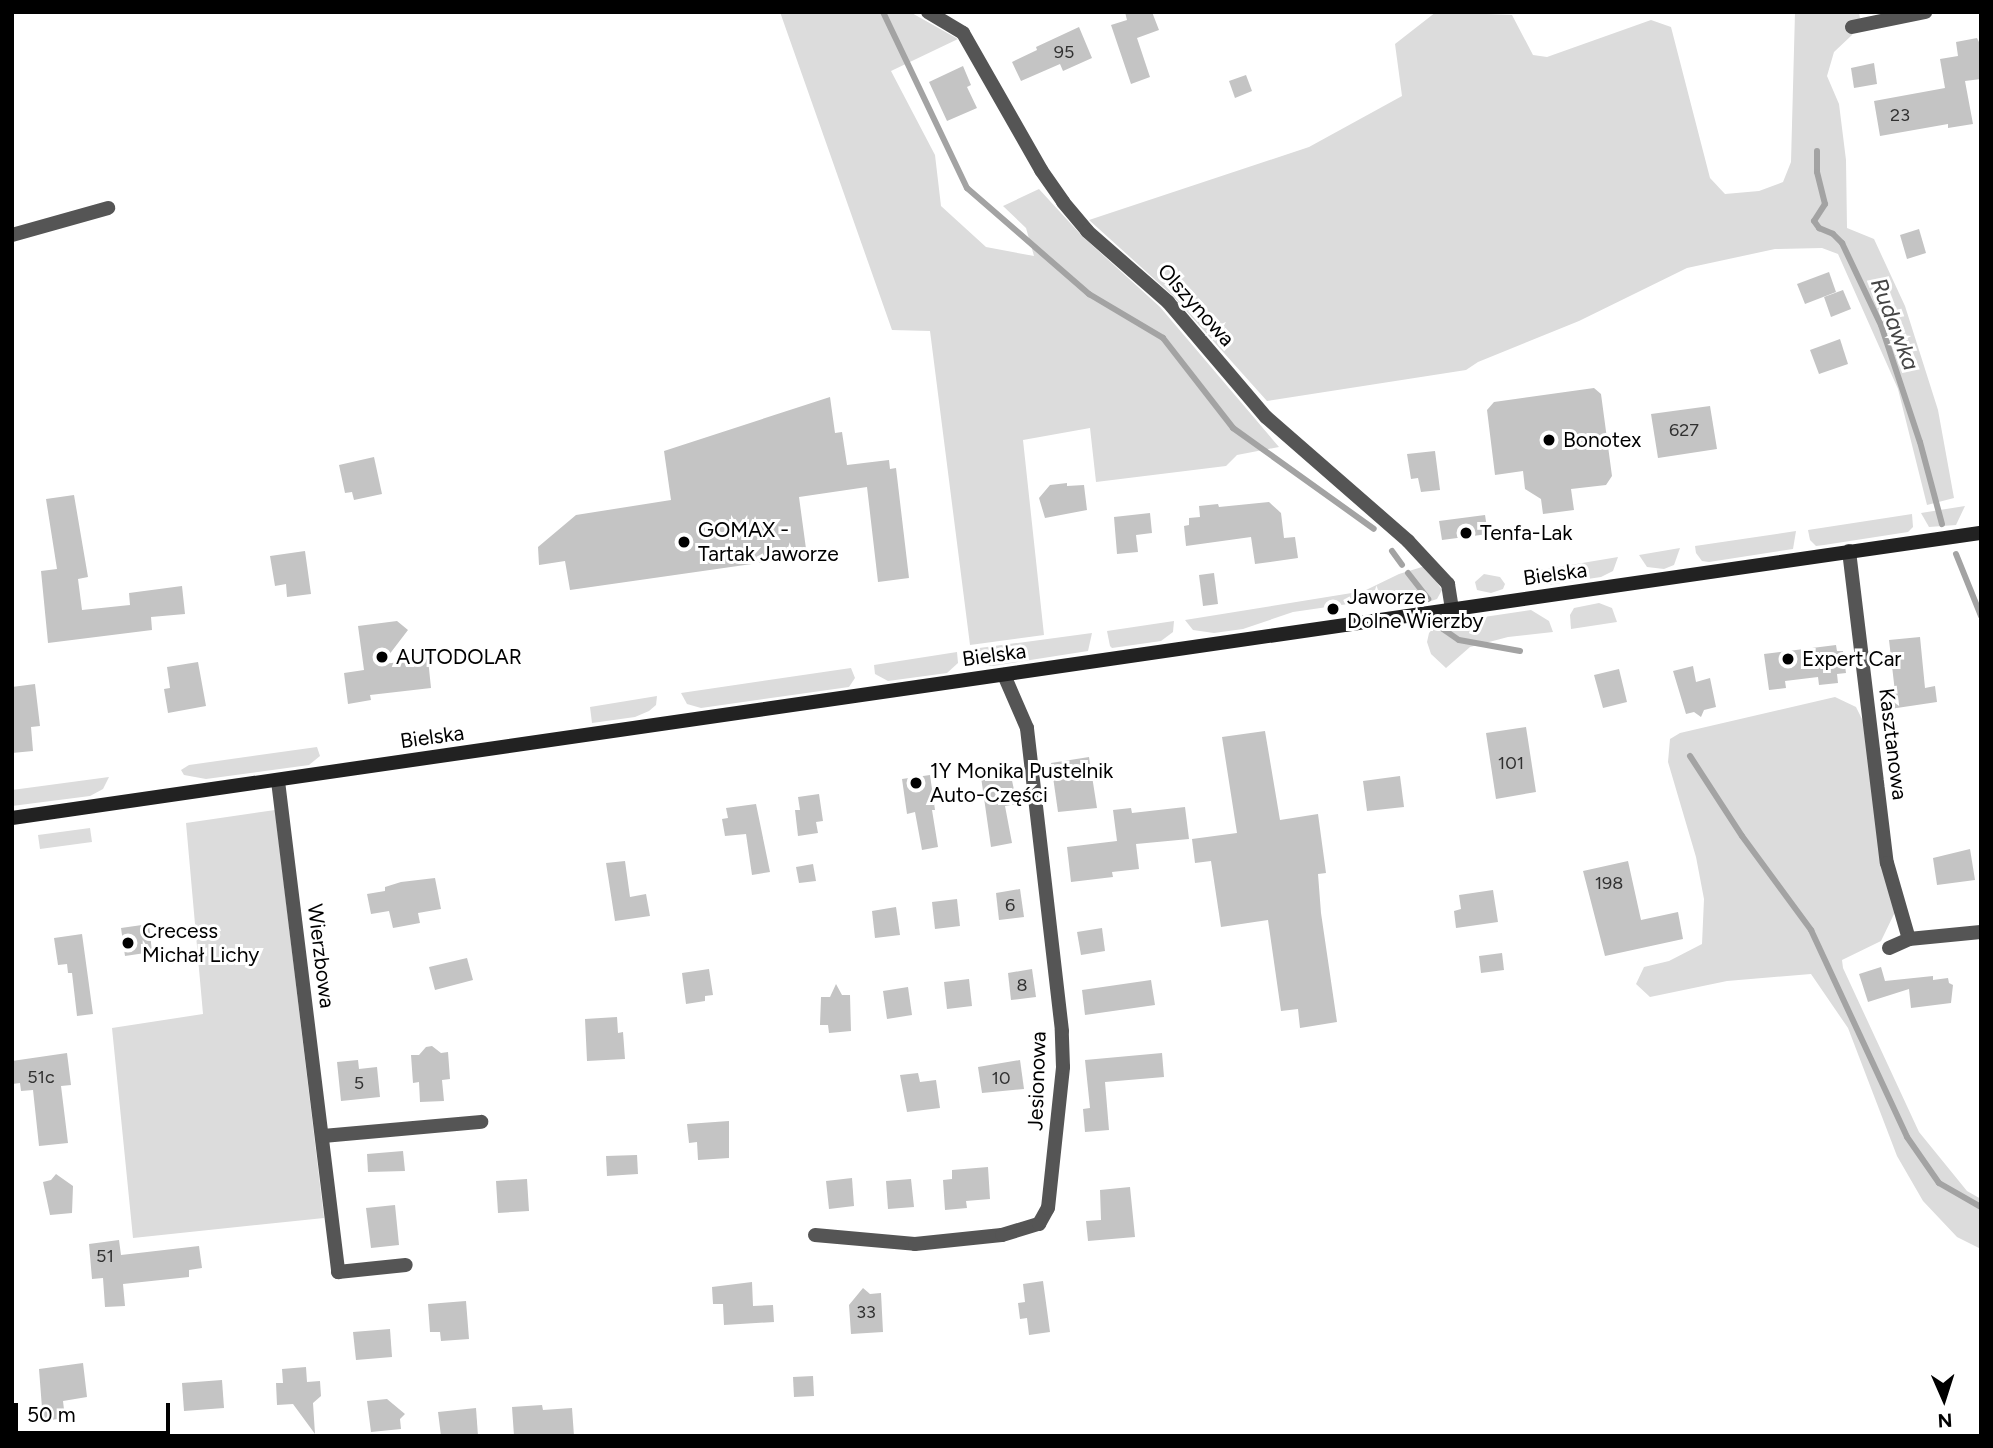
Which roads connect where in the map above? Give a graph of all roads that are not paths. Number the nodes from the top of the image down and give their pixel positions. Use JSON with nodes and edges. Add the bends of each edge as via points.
{"nodes":[{"id":1,"x":928,"y":12,"type":"edge"},
{"id":2,"x":1925,"y":12,"type":"edge"},
{"id":3,"x":1852,"y":27,"type":"dead end"},
{"id":4,"x":108,"y":208,"type":"dead end"},
{"id":5,"x":12,"y":234,"type":"edge"},
{"id":6,"x":1981,"y":533,"type":"edge"},
{"id":7,"x":1849,"y":551,"type":"junction"},
{"id":8,"x":1452,"y":610,"type":"junction"},
{"id":9,"x":1004,"y":675,"type":"junction"},
{"id":10,"x":278,"y":780,"type":"junction"},
{"id":11,"x":12,"y":818,"type":"edge"},
{"id":12,"x":1981,"y":932,"type":"edge"},
{"id":13,"x":1909,"y":939,"type":"junction"},
{"id":14,"x":1889,"y":948,"type":"dead end"},
{"id":15,"x":481,"y":1122,"type":"dead end"},
{"id":16,"x":323,"y":1136,"type":"junction"},
{"id":17,"x":815,"y":1235,"type":"dead end"},
{"id":18,"x":406,"y":1265,"type":"dead end"}],
"edges":[{"from":1,"to":8,"type":"street","name":"Olszynowa","via":[[962,33],[1041,170],[1087,231],[1168,302],[1266,417],[1408,541],[1448,584]]},
{"from":2,"to":3,"type":"street"},
{"from":4,"to":5,"type":"street"},
{"from":6,"to":7,"type":"main road","name":"Bielska"},
{"from":7,"to":8,"type":"main road","name":"Bielska"},
{"from":7,"to":13,"type":"street","name":"Kasztanowa","via":[[1888,863]]},
{"from":8,"to":9,"type":"main road","name":"Bielska"},
{"from":9,"to":10,"type":"main road","name":"Bielska"},
{"from":9,"to":17,"type":"street","name":"Jesionowa","via":[[1027,729],[1062,1031],[1063,1067],[1048,1208],[1039,1224],[1002,1235],[915,1244]]},
{"from":10,"to":11,"type":"main road","name":"Bielska"},
{"from":10,"to":16,"type":"street","name":"Wierzbowa"},
{"from":12,"to":13,"type":"street"},
{"from":13,"to":14,"type":"street"},
{"from":15,"to":16,"type":"street"},
{"from":16,"to":18,"type":"street","name":"Wierzbowa","via":[[338,1272]]}]}
